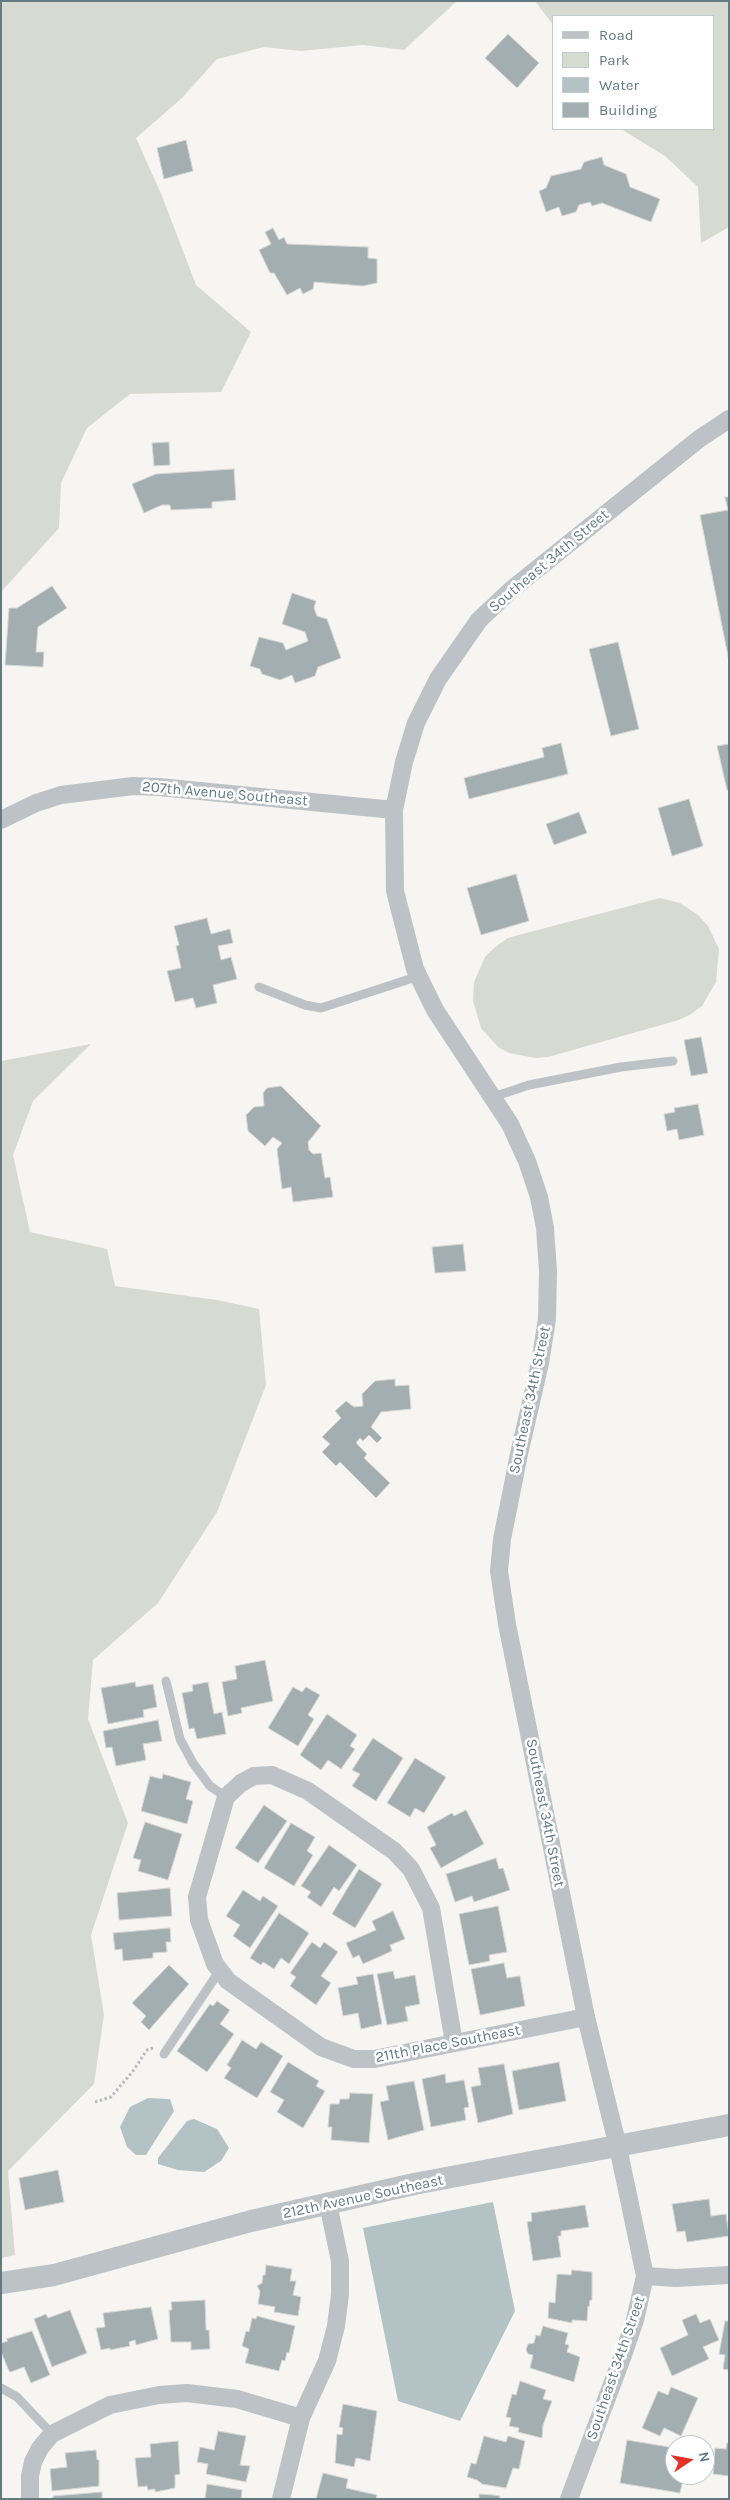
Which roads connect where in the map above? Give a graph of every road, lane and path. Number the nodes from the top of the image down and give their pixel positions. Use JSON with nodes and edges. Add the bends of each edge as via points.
{"nodes":[{"id":1,"x":729,"y":419,"type":"edge"},
{"id":2,"x":394,"y":810,"type":"junction"},
{"id":3,"x":1,"y":820,"type":"edge"},
{"id":4,"x":419,"y":976,"type":"junction"},
{"id":5,"x":259,"y":987,"type":"dead end"},
{"id":6,"x":674,"y":1061,"type":"dead end"},
{"id":7,"x":494,"y":1097,"type":"junction"},
{"id":8,"x":166,"y":1681,"type":"dead end"},
{"id":9,"x":226,"y":1797,"type":"junction"},
{"id":10,"x":220,"y":1970,"type":"junction"},
{"id":11,"x":586,"y":2017,"type":"junction"},
{"id":12,"x":454,"y":2043,"type":"junction"},
{"id":13,"x":165,"y":2053,"type":"joint"},
{"id":14,"x":95,"y":2102,"type":"dead end"},
{"id":15,"x":729,"y":2125,"type":"edge"},
{"id":16,"x":618,"y":2146,"type":"junction"},
{"id":17,"x":328,"y":2204,"type":"junction"},
{"id":18,"x":729,"y":2275,"type":"edge"},
{"id":19,"x":645,"y":2276,"type":"junction"},
{"id":20,"x":1,"y":2283,"type":"edge"},
{"id":21,"x":1,"y":2388,"type":"edge"},
{"id":22,"x":302,"y":2418,"type":"junction"},
{"id":23,"x":52,"y":2434,"type":"junction"},
{"id":24,"x":30,"y":2499,"type":"edge"},
{"id":25,"x":280,"y":2499,"type":"edge"},
{"id":26,"x":569,"y":2499,"type":"edge"}],
"edges":[{"from":1,"to":2,"type":"street","name":"Southeast 34th Street","via":[[699,439],[518,584],[479,620],[438,679],[416,723]]},
{"from":2,"to":3,"type":"street","name":"207th Avenue Southeast","via":[[133,786],[61,795]]},
{"from":2,"to":4,"type":"street","name":"Southeast 34th Street","via":[[396,891]]},
{"from":4,"to":5,"type":"lane","via":[[321,1008]]},
{"from":4,"to":7,"type":"street","name":"Southeast 34th Street","via":[[435,1010]]},
{"from":6,"to":7,"type":"lane","via":[[621,1067],[529,1085]]},
{"from":7,"to":11,"type":"street","name":"Southeast 34th Street","via":[[510,1124],[539,1197],[548,1271],[547,1319],[540,1363],[502,1539],[499,1572]]},
{"from":8,"to":9,"type":"lane","via":[[180,1739],[210,1786]]},
{"from":9,"to":10,"type":"street","name":"211th Place Southeast","via":[[197,1898],[199,1920]]},
{"from":9,"to":12,"type":"street","via":[[254,1776],[272,1775],[308,1791],[386,1846],[411,1869],[430,1908]]},
{"from":10,"to":12,"type":"street","name":"211th Place Southeast","via":[[228,1980],[322,2047],[354,2059],[374,2059]]},
{"from":10,"to":13,"type":"lane"},
{"from":11,"to":12,"type":"street","name":"211th Place Southeast"},
{"from":11,"to":16,"type":"street","name":"Southeast 34th Street"},
{"from":13,"to":14,"type":"path","via":[[152,2048],[147,2050],[111,2097]]},
{"from":15,"to":16,"type":"street","name":"212th Avenue Southeast"},
{"from":16,"to":17,"type":"street","name":"212th Avenue Southeast","via":[[414,2184]]},
{"from":16,"to":19,"type":"street","name":"Southeast 34th Street"},
{"from":17,"to":20,"type":"street","name":"212th Avenue Southeast","via":[[252,2221],[54,2275]]},
{"from":17,"to":22,"type":"street","via":[[340,2261],[340,2294],[327,2361]]},
{"from":18,"to":19,"type":"street"},
{"from":19,"to":26,"type":"street","name":"Southeast 34th Street","via":[[635,2320]]},
{"from":21,"to":23,"type":"lane","via":[[17,2397]]},
{"from":22,"to":23,"type":"street","via":[[237,2399],[158,2395],[110,2404]]},
{"from":22,"to":25,"type":"street"},
{"from":23,"to":24,"type":"street","via":[[33,2462]]}]}
